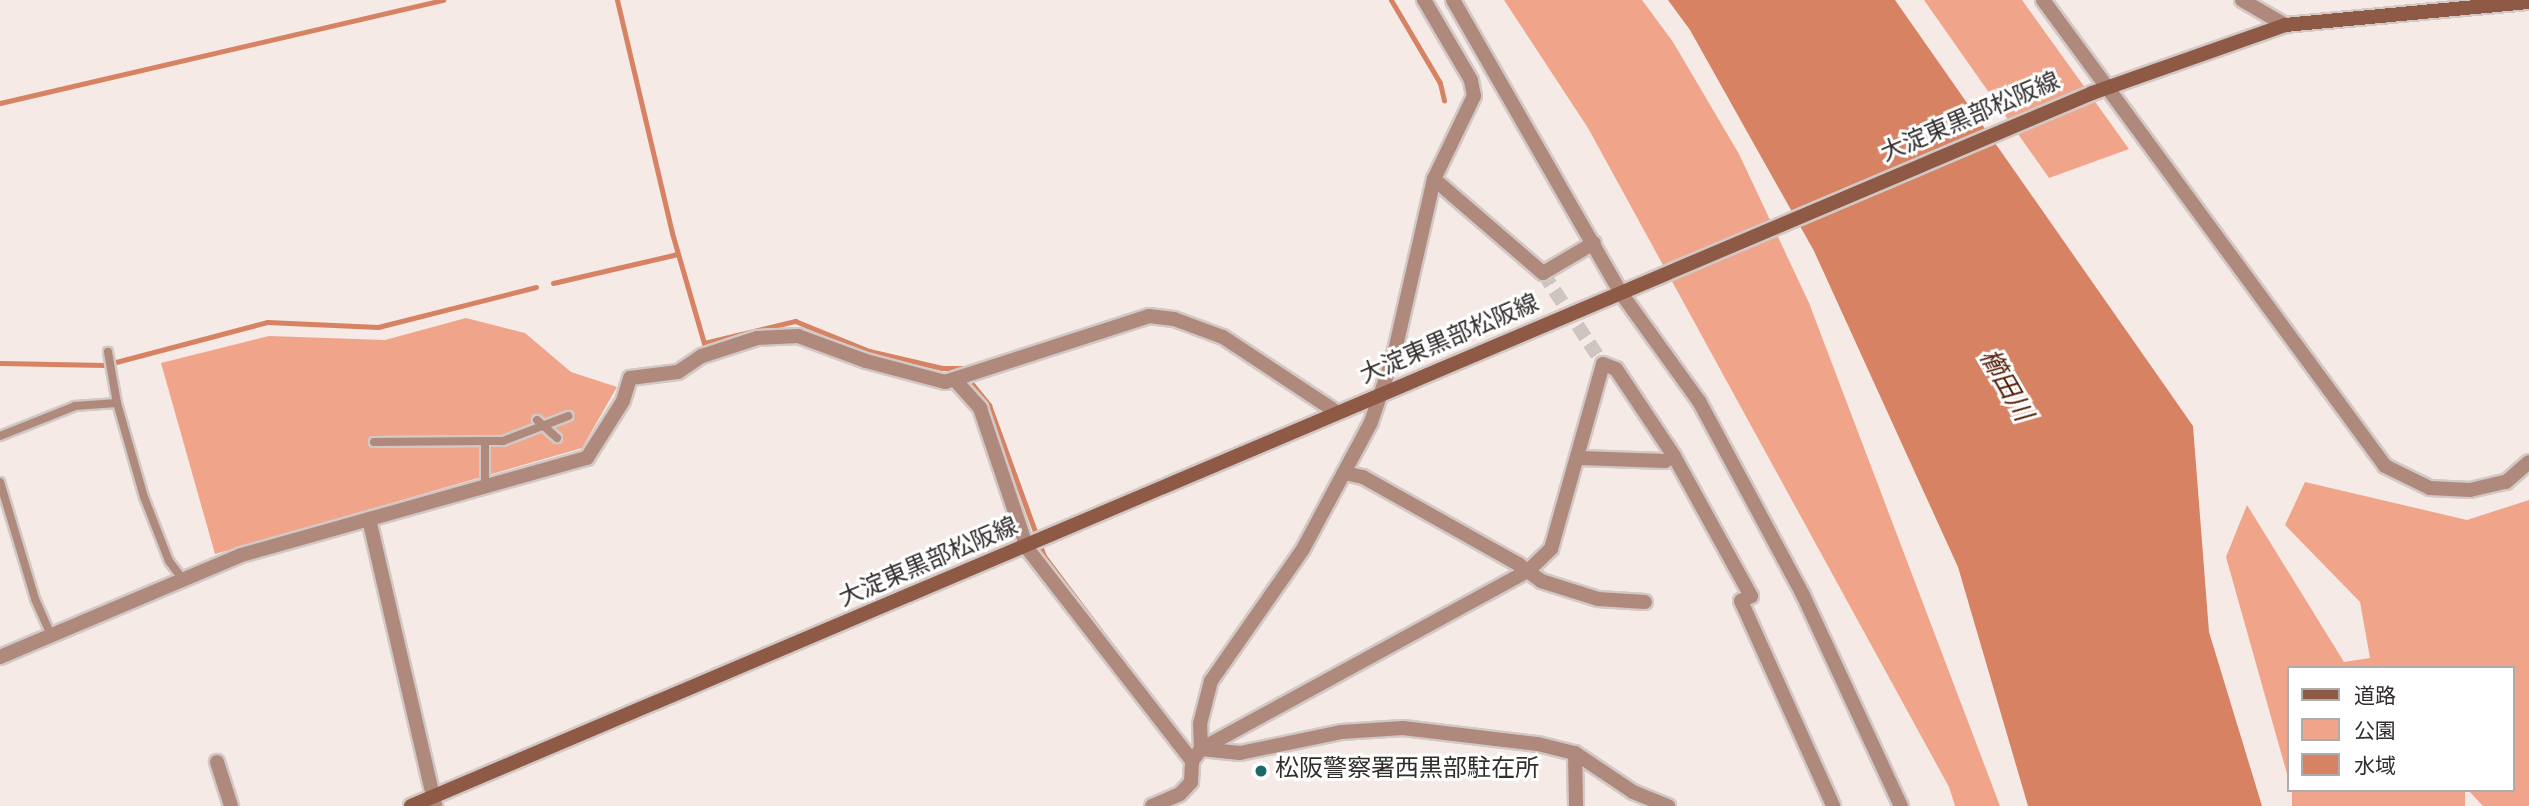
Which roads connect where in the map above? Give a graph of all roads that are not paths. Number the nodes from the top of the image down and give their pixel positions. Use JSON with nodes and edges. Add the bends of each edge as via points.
{"nodes":[{"id":1,"x":1424,"y":0,"type":"edge"},
{"id":2,"x":1453,"y":0,"type":"edge"},
{"id":3,"x":2242,"y":0,"type":"edge"},
{"id":4,"x":2046,"y":2,"type":"edge"},
{"id":5,"x":2529,"y":2,"type":"edge"},
{"id":6,"x":2285,"y":25,"type":"junction"},
{"id":7,"x":2109,"y":87,"type":"junction"},
{"id":8,"x":1434,"y":179,"type":"junction"},
{"id":9,"x":1594,"y":243,"type":"junction"},
{"id":10,"x":1627,"y":290,"type":"junction"},
{"id":11,"x":108,"y":352,"type":"dead end"},
{"id":12,"x":955,"y":380,"type":"junction"},
{"id":13,"x":1376,"y":399,"type":"junction"},
{"id":14,"x":117,"y":403,"type":"junction"},
{"id":15,"x":1335,"y":411,"type":"junction"},
{"id":16,"x":568,"y":416,"type":"dead end"},
{"id":17,"x":539,"y":423,"type":"junction"},
{"id":18,"x":0,"y":436,"type":"edge"},
{"id":19,"x":556,"y":438,"type":"dead end"},
{"id":20,"x":374,"y":442,"type":"dead end"},
{"id":21,"x":485,"y":442,"type":"junction"},
{"id":22,"x":1674,"y":456,"type":"junction"},
{"id":23,"x":1580,"y":458,"type":"junction"},
{"id":24,"x":2529,"y":462,"type":"edge"},
{"id":25,"x":1345,"y":473,"type":"junction"},
{"id":26,"x":0,"y":482,"type":"edge"},
{"id":27,"x":485,"y":483,"type":"junction"},
{"id":28,"x":3,"y":504,"type":"edge"},
{"id":29,"x":369,"y":519,"type":"junction"},
{"id":30,"x":1034,"y":544,"type":"junction"},
{"id":31,"x":1528,"y":571,"type":"junction"},
{"id":32,"x":182,"y":578,"type":"junction"},
{"id":33,"x":1644,"y":602,"type":"dead end"},
{"id":34,"x":50,"y":632,"type":"junction"},
{"id":35,"x":0,"y":657,"type":"edge"},
{"id":36,"x":1575,"y":753,"type":"junction"},
{"id":37,"x":1197,"y":755,"type":"junction"},
{"id":38,"x":217,"y":762,"type":"dead end"},
{"id":39,"x":435,"y":801,"type":"edge"},
{"id":40,"x":231,"y":806,"type":"edge"},
{"id":41,"x":411,"y":806,"type":"edge"},
{"id":42,"x":1152,"y":806,"type":"edge"},
{"id":43,"x":1576,"y":806,"type":"edge"},
{"id":44,"x":1668,"y":806,"type":"edge"},
{"id":45,"x":1833,"y":806,"type":"edge"},
{"id":46,"x":1901,"y":806,"type":"edge"}],
"edges":[{"from":1,"to":8,"type":"street","via":[[1471,80],[1474,96]]},
{"from":2,"to":9,"type":"street"},
{"from":3,"to":6,"type":"street"},
{"from":4,"to":7,"type":"street"},
{"from":5,"to":6,"type":"main road","name":"大淀東黒部松阪線"},
{"from":6,"to":7,"type":"main road","name":"大淀東黒部松阪線"},
{"from":7,"to":10,"type":"main road","name":"大淀東黒部松阪線"},
{"from":7,"to":24,"type":"street","via":[[2187,201],[2385,466],[2430,488],[2470,491],[2506,482]]},
{"from":8,"to":9,"type":"street","via":[[1543,272]]},
{"from":8,"to":13,"type":"street","via":[[1394,355]]},
{"from":9,"to":10,"type":"street"},
{"from":10,"to":13,"type":"main road","name":"大淀東黒部松阪線"},
{"from":10,"to":46,"type":"street","via":[[1699,401],[1804,594]]},
{"from":11,"to":14,"type":"lane"},
{"from":12,"to":15,"type":"street","via":[[1149,316],[1174,319],[1223,337]]},
{"from":12,"to":27,"type":"street","via":[[945,382],[866,361],[798,336],[757,338],[702,356],[678,372],[630,378],[623,401],[587,458]]},
{"from":12,"to":30,"type":"street","via":[[979,408]]},
{"from":13,"to":15,"type":"main road","name":"大淀東黒部松阪線"},
{"from":13,"to":25,"type":"street","via":[[1371,422]]},
{"from":14,"to":18,"type":"lane","via":[[75,406]]},
{"from":14,"to":32,"type":"lane","via":[[144,498],[169,561]]},
{"from":15,"to":30,"type":"main road","name":"大淀東黒部松阪線"},
{"from":16,"to":17,"type":"lane"},
{"from":17,"to":19,"type":"lane"},
{"from":17,"to":21,"type":"lane","via":[[503,440]]},
{"from":20,"to":21,"type":"lane"},
{"from":21,"to":27,"type":"lane"},
{"from":22,"to":23,"type":"street","via":[[1665,461]]},
{"from":22,"to":23,"type":"street","via":[[1616,369],[1603,364]]},
{"from":22,"to":45,"type":"street","via":[[1751,596],[1741,601]]},
{"from":23,"to":31,"type":"street","via":[[1551,549]]},
{"from":25,"to":31,"type":"street","via":[[1363,477]]},
{"from":25,"to":37,"type":"street","via":[[1303,549],[1211,681]]},
{"from":26,"to":28,"type":"lane"},
{"from":27,"to":29,"type":"street"},
{"from":28,"to":34,"type":"lane","via":[[34,599]]},
{"from":29,"to":32,"type":"street","via":[[241,555]]},
{"from":29,"to":39,"type":"street"},
{"from":30,"to":37,"type":"street"},
{"from":30,"to":39,"type":"main road","name":"大淀東黒部松阪線"},
{"from":31,"to":33,"type":"street","via":[[1541,581],[1598,599]]},
{"from":31,"to":37,"type":"street","via":[[1516,582],[1331,675]]},
{"from":32,"to":34,"type":"street"},
{"from":34,"to":35,"type":"street"},
{"from":36,"to":37,"type":"street","via":[[1538,744],[1403,728],[1341,732],[1240,753]]},
{"from":36,"to":43,"type":"street"},
{"from":36,"to":44,"type":"street","via":[[1633,792]]},
{"from":37,"to":42,"type":"street","via":[[1191,782],[1180,794]]},
{"from":38,"to":40,"type":"street"},
{"from":39,"to":41,"type":"main road","name":"大淀東黒部松阪線"}]}
